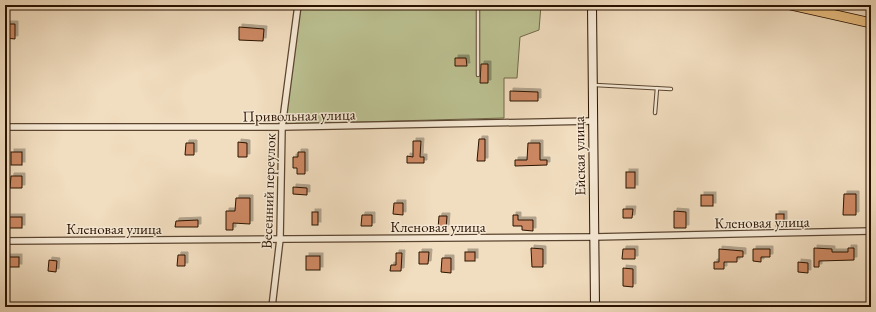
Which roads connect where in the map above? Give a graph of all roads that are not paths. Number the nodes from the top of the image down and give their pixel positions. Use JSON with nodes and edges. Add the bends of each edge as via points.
{"nodes":[{"id":1,"x":298,"y":5,"type":"edge"},
{"id":2,"x":478,"y":5,"type":"edge"},
{"id":3,"x":592,"y":5,"type":"edge"},
{"id":4,"x":791,"y":5,"type":"edge"},
{"id":5,"x":871,"y":23,"type":"edge"},
{"id":6,"x":478,"y":75,"type":"dead end"},
{"id":7,"x":593,"y":85,"type":"junction"},
{"id":8,"x":657,"y":88,"type":"junction"},
{"id":9,"x":671,"y":89,"type":"dead end"},
{"id":10,"x":655,"y":113,"type":"dead end"},
{"id":11,"x":593,"y":121,"type":"junction"},
{"id":12,"x":5,"y":127,"type":"edge"},
{"id":13,"x":282,"y":127,"type":"junction"},
{"id":14,"x":871,"y":231,"type":"edge"},
{"id":15,"x":594,"y":237,"type":"junction"},
{"id":16,"x":280,"y":239,"type":"junction"},
{"id":17,"x":5,"y":240,"type":"edge"},
{"id":18,"x":272,"y":307,"type":"edge"},
{"id":19,"x":595,"y":307,"type":"edge"}],
"edges":[{"from":1,"to":13,"type":"street","name":"Весенний переулок"},
{"from":2,"to":6,"type":"lane"},
{"from":3,"to":7,"type":"street","name":"Ейская улица"},
{"from":4,"to":5,"type":"main road"},
{"from":7,"to":8,"type":"lane"},
{"from":7,"to":11,"type":"street","name":"Ейская улица"},
{"from":8,"to":9,"type":"lane"},
{"from":8,"to":10,"type":"lane"},
{"from":11,"to":13,"type":"street","name":"Привольная улица"},
{"from":11,"to":15,"type":"street","name":"Ейская улица"},
{"from":12,"to":13,"type":"street","name":"Привольная улица"},
{"from":13,"to":16,"type":"street","name":"Весенний переулок"},
{"from":14,"to":15,"type":"street","name":"Кленовая улица"},
{"from":15,"to":16,"type":"street","name":"Кленовая улица"},
{"from":15,"to":19,"type":"street","name":"Ейская улица"},
{"from":16,"to":17,"type":"street","name":"Кленовая улица"},
{"from":16,"to":18,"type":"street","name":"Весенний переулок"}]}
